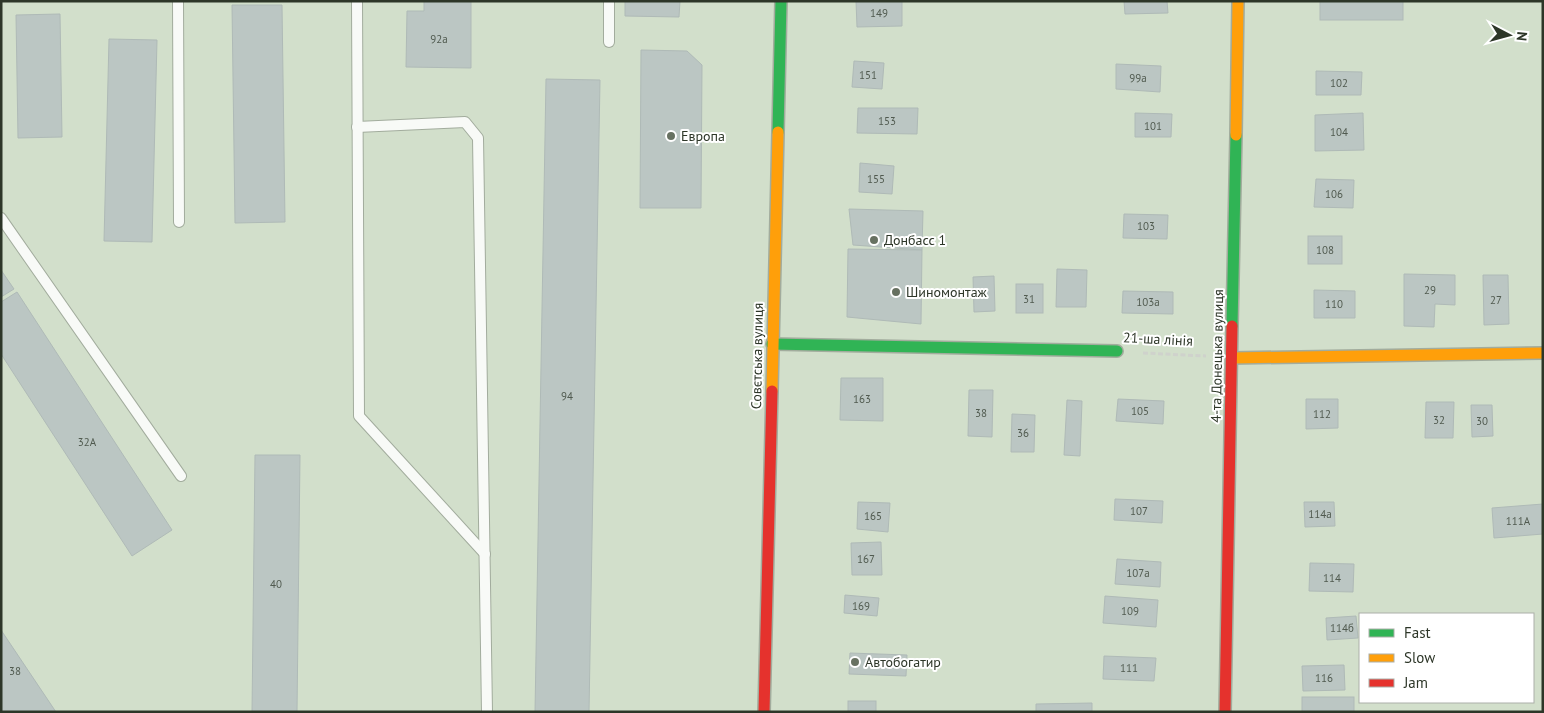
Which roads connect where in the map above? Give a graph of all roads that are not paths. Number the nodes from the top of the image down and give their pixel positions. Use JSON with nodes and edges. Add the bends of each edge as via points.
{"nodes":[{"id":1,"x":178,"y":1,"type":"edge"},
{"id":2,"x":356,"y":1,"type":"edge"},
{"id":3,"x":609,"y":1,"type":"edge"},
{"id":4,"x":781,"y":1,"type":"edge"},
{"id":5,"x":1238,"y":1,"type":"edge"},
{"id":6,"x":609,"y":42,"type":"dead end"},
{"id":7,"x":357,"y":127,"type":"junction"},
{"id":8,"x":1,"y":218,"type":"edge"},
{"id":9,"x":179,"y":222,"type":"dead end"},
{"id":10,"x":772,"y":344,"type":"junction"},
{"id":11,"x":1117,"y":351,"type":"road end"},
{"id":12,"x":1543,"y":354,"type":"edge"},
{"id":13,"x":1232,"y":358,"type":"junction"},
{"id":14,"x":181,"y":476,"type":"dead end"},
{"id":15,"x":485,"y":554,"type":"junction"},
{"id":16,"x":487,"y":712,"type":"edge"},
{"id":17,"x":764,"y":712,"type":"edge"},
{"id":18,"x":1225,"y":712,"type":"edge"}],
"edges":[{"from":1,"to":9,"type":"lane"},
{"from":2,"to":7,"type":"lane"},
{"from":3,"to":6,"type":"lane"},
{"from":4,"to":10,"type":"street","name":"Совєтська вулиця"},
{"from":5,"to":13,"type":"street","name":"4-та Донецька вулиця"},
{"from":7,"to":15,"type":"lane","via":[[359,416]]},
{"from":7,"to":15,"type":"lane","via":[[466,122],[478,138]]},
{"from":8,"to":14,"type":"lane"},
{"from":10,"to":11,"type":"street","name":"21-ша лінія"},
{"from":10,"to":17,"type":"street","name":"Совєтська вулиця"},
{"from":12,"to":13,"type":"street"},
{"from":13,"to":18,"type":"street","name":"4-та Донецька вулиця"},
{"from":15,"to":16,"type":"lane"}]}
